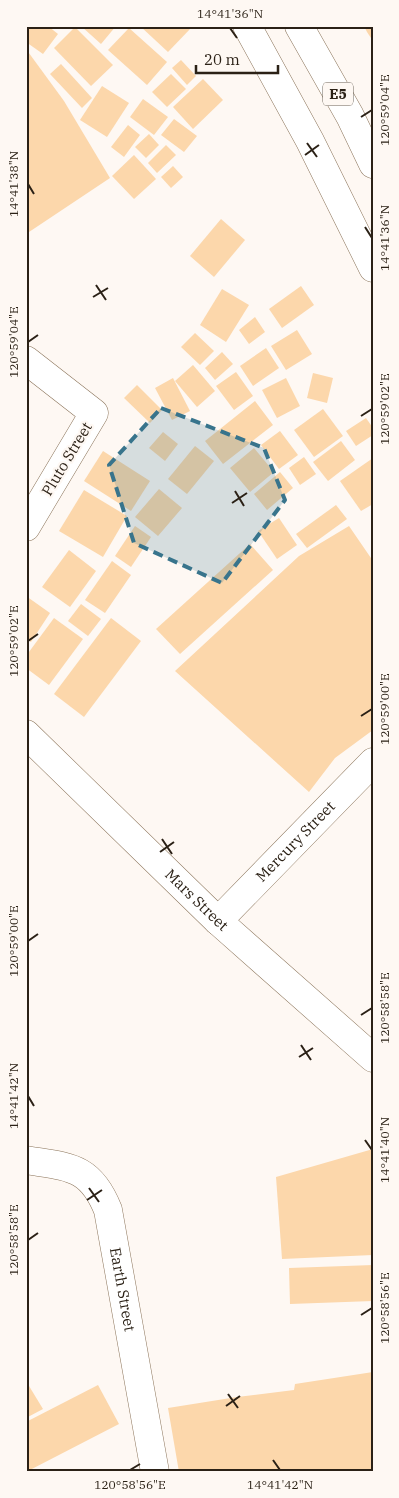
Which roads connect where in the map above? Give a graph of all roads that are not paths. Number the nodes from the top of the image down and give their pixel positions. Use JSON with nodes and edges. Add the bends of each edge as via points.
{"nodes":[{"id":1,"x":246,"y":26,"type":"edge"},
{"id":2,"x":299,"y":26,"type":"edge"},
{"id":3,"x":373,"y":164,"type":"edge"},
{"id":4,"x":373,"y":268,"type":"edge"},
{"id":5,"x":26,"y":360,"type":"edge"},
{"id":6,"x":26,"y":527,"type":"edge"},
{"id":7,"x":26,"y":734,"type":"edge"},
{"id":8,"x":373,"y":762,"type":"edge"},
{"id":9,"x":218,"y":921,"type":"junction"},
{"id":10,"x":373,"y":1058,"type":"edge"},
{"id":11,"x":26,"y":1160,"type":"edge"},
{"id":12,"x":155,"y":1472,"type":"edge"}],
"edges":[{"from":1,"to":4,"type":"main road","via":[[310,141]]},
{"from":2,"to":3,"type":"main road","number":"E5"},
{"from":5,"to":6,"type":"main road","name":"Pluto Street","via":[[94,414]]},
{"from":7,"to":9,"type":"main road","name":"Mars Street"},
{"from":8,"to":9,"type":"main road","name":"Mercury Street"},
{"from":9,"to":10,"type":"main road","name":"Mars Street"},
{"from":11,"to":12,"type":"main road","name":"Earth Street","via":[[74,1168],[85,1175],[102,1195],[108,1210]]}]}
